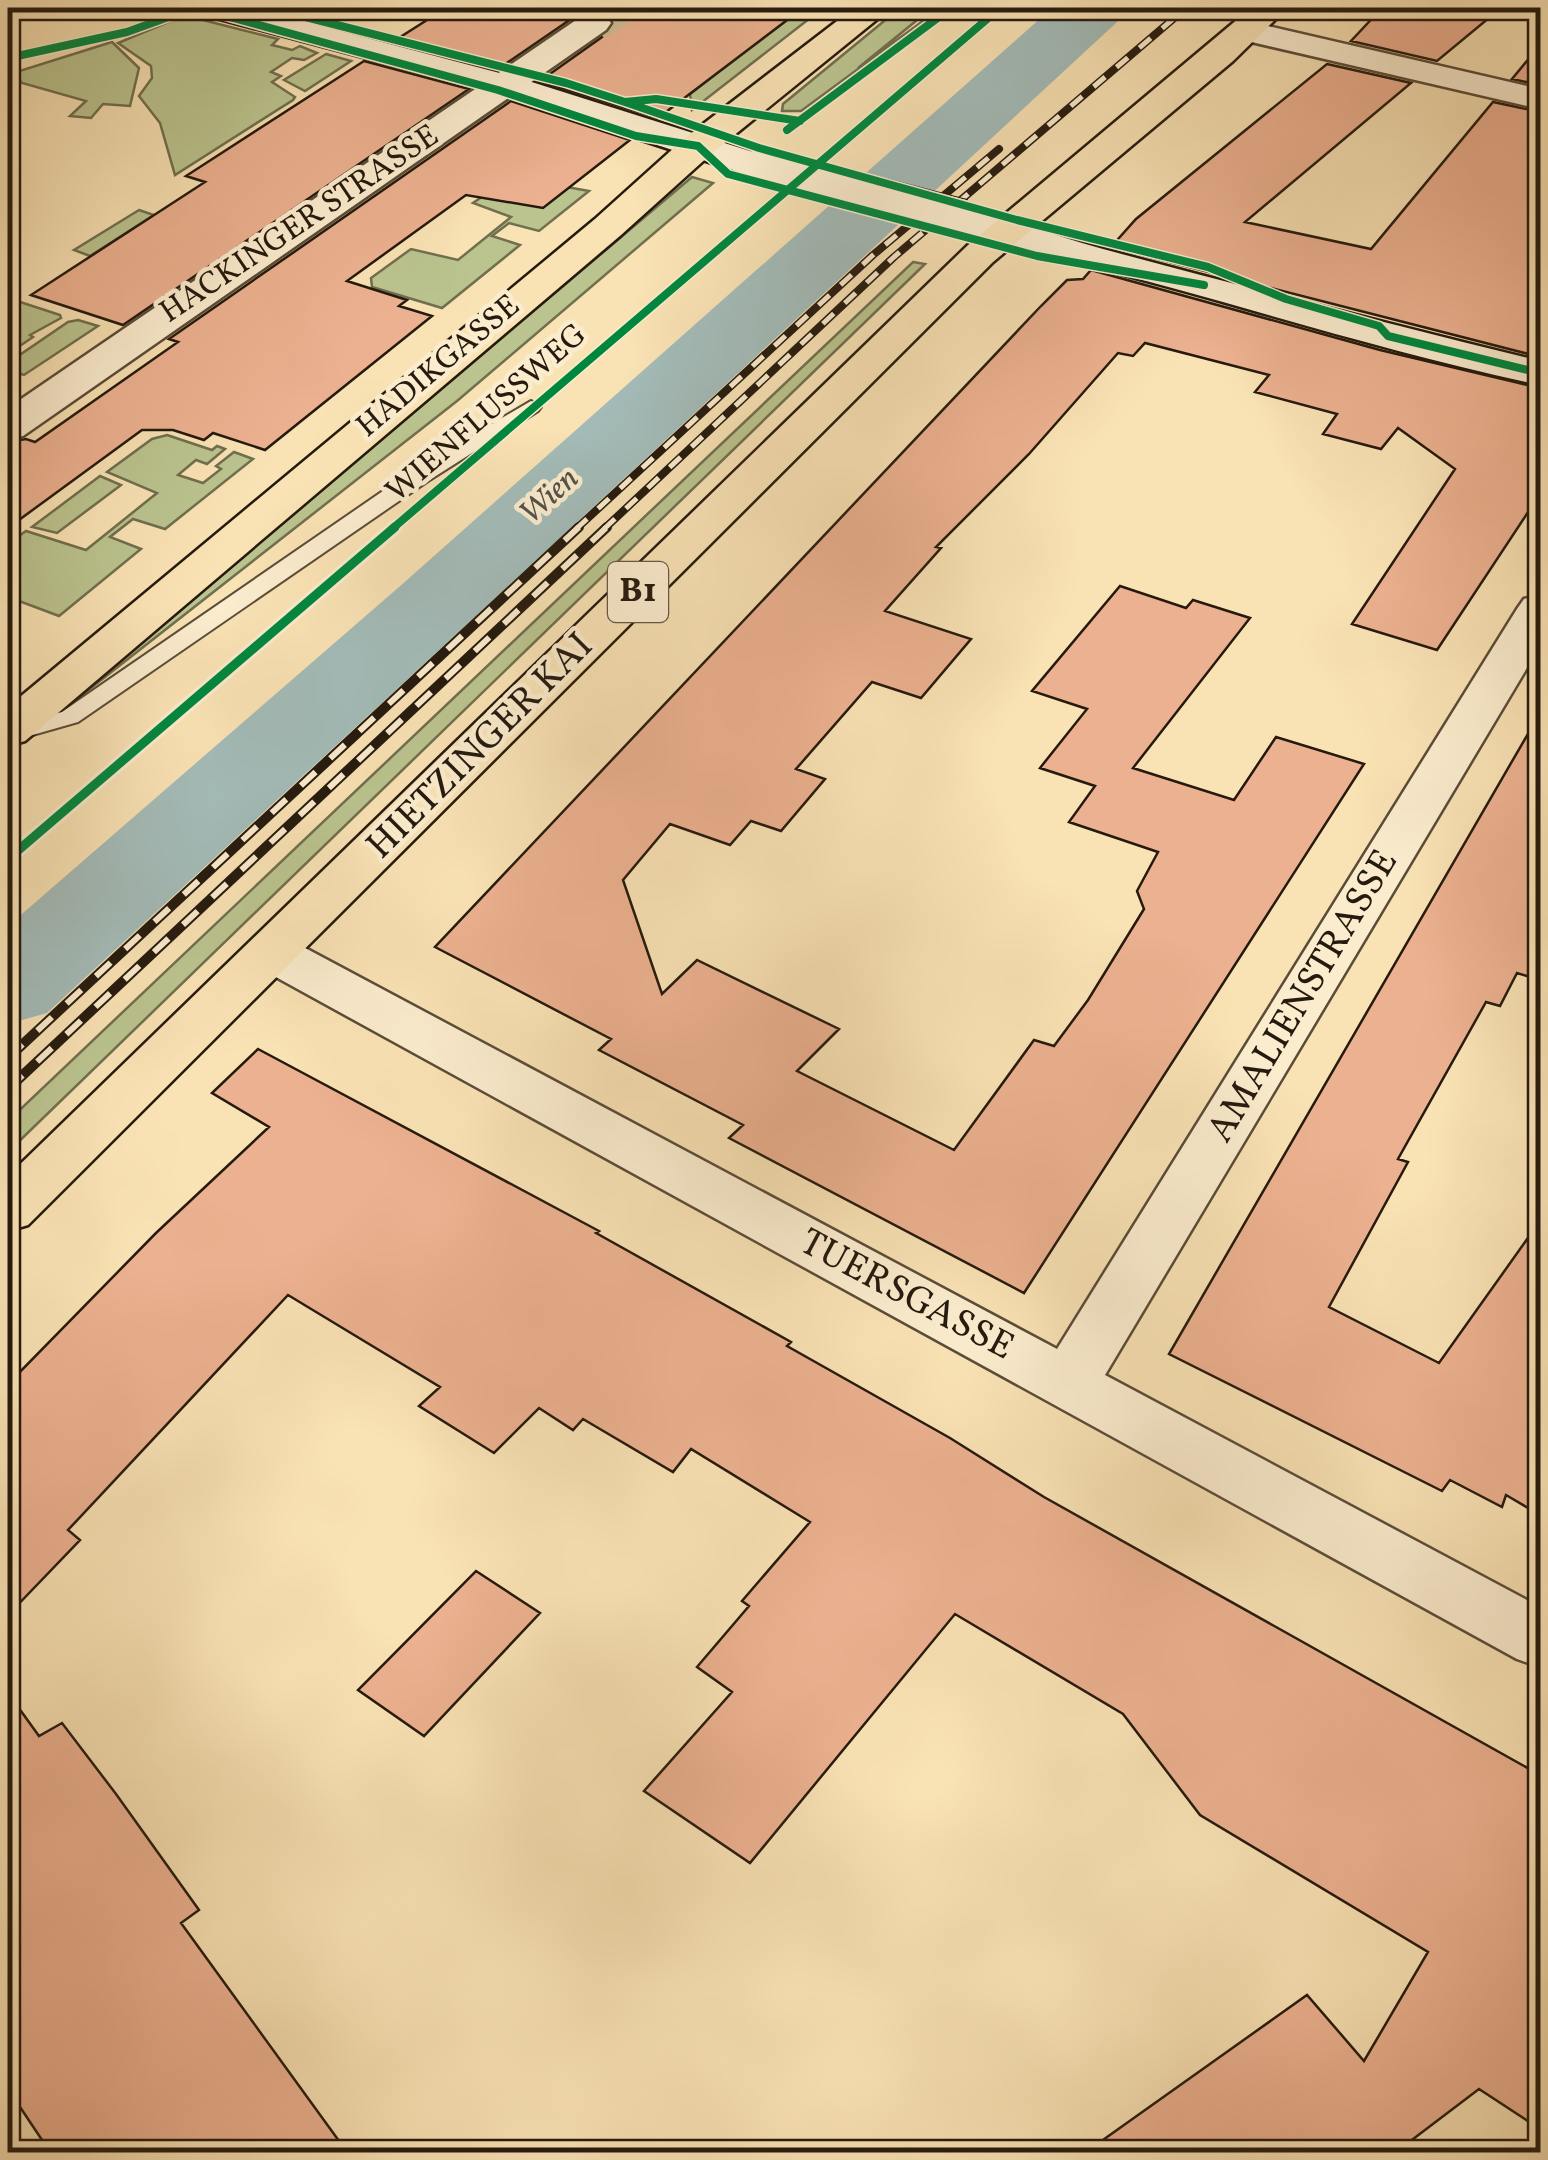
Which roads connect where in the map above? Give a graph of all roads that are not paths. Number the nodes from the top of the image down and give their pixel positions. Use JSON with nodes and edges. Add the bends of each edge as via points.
{"nodes":[{"id":1,"x":217,"y":8,"type":"edge"},
{"id":2,"x":874,"y":8,"type":"edge"},
{"id":3,"x":1258,"y":19,"type":"edge"},
{"id":4,"x":594,"y":23,"type":"tunnel mouth"},
{"id":5,"x":507,"y":84,"type":"junction"},
{"id":6,"x":1540,"y":99,"type":"edge"},
{"id":7,"x":698,"y":146,"type":"junction"},
{"id":8,"x":984,"y":225,"type":"junction"},
{"id":9,"x":1540,"y":374,"type":"edge"},
{"id":10,"x":531,"y":407,"type":"dead end"},
{"id":11,"x":8,"y":427,"type":"edge"},
{"id":12,"x":1540,"y":609,"type":"edge"},
{"id":13,"x":8,"y":733,"type":"edge"},
{"id":14,"x":273,"y":953,"type":"junction"},
{"id":15,"x":8,"y":1210,"type":"edge"},
{"id":16,"x":1068,"y":1384,"type":"junction"},
{"id":17,"x":1540,"y":1639,"type":"edge"}],
"edges":[{"from":1,"to":5,"type":"street"},
{"from":2,"to":7,"type":"main road","name":"HADIKGASSE"},
{"from":3,"to":6,"type":"street"},
{"from":3,"to":8,"type":"main road","name":"HIETZINGER KAI","number":"B1"},
{"from":4,"to":5,"type":"street","name":"HACKINGER STRASSE"},
{"from":5,"to":7,"type":"street"},
{"from":5,"to":11,"type":"street","name":"HACKINGER STRASSE"},
{"from":7,"to":8,"type":"street","bridge":true},
{"from":7,"to":13,"type":"main road","name":"HADIKGASSE"},
{"from":8,"to":9,"type":"street"},
{"from":8,"to":14,"type":"main road","name":"HIETZINGER KAI","number":"B1"},
{"from":10,"to":13,"type":"lane","via":[[70,717]]},
{"from":12,"to":16,"type":"street","name":"AMALIENSTRASSE"},
{"from":14,"to":15,"type":"main road","name":"HIETZINGER KAI","number":"B1"},
{"from":14,"to":16,"type":"street","name":"TUERSGASSE"},
{"from":16,"to":17,"type":"street","name":"TUERSGASSE"}]}
